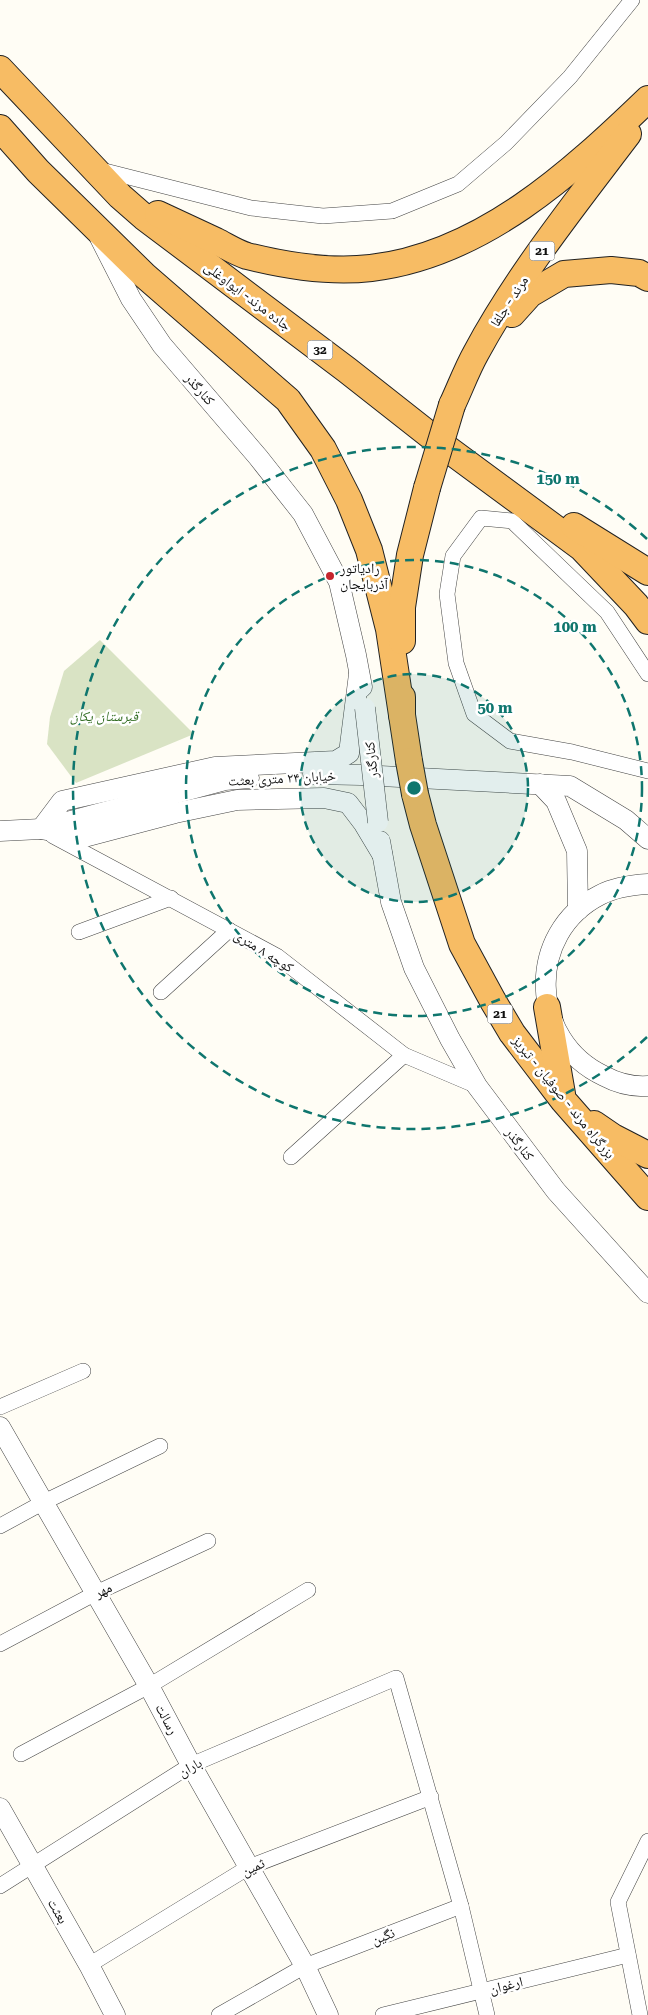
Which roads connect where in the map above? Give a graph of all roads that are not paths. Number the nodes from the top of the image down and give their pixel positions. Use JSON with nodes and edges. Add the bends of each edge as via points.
{"nodes":[{"id":1,"x":632,"y":0,"type":"edge"},
{"id":2,"x":0,"y":69,"type":"edge"},
{"id":3,"x":648,"y":99,"type":"edge"},
{"id":4,"x":648,"y":107,"type":"edge"},
{"id":5,"x":0,"y":128,"type":"edge"},
{"id":6,"x":93,"y":168,"type":"junction"},
{"id":7,"x":120,"y":196,"type":"junction"},
{"id":8,"x":93,"y":225,"type":"junction"},
{"id":9,"x":648,"y":278,"type":"edge"},
{"id":10,"x":476,"y":353,"type":"junction"},
{"id":11,"x":441,"y":444,"type":"junction"},
{"id":12,"x":648,"y":572,"type":"edge"},
{"id":13,"x":648,"y":621,"type":"edge"},
{"id":14,"x":360,"y":674,"type":"junction"},
{"id":15,"x":648,"y":674,"type":"edge"},
{"id":16,"x":402,"y":715,"type":"junction"},
{"id":17,"x":648,"y":771,"type":"edge"},
{"id":18,"x":540,"y":784,"type":"junction"},
{"id":19,"x":41,"y":829,"type":"junction"},
{"id":20,"x":0,"y":831,"type":"edge"},
{"id":21,"x":648,"y":839,"type":"edge"},
{"id":22,"x":382,"y":854,"type":"junction"},
{"id":23,"x":648,"y":884,"type":"edge"},
{"id":24,"x":171,"y":898,"type":"junction"},
{"id":25,"x":578,"y":910,"type":"junction"},
{"id":26,"x":230,"y":930,"type":"junction"},
{"id":27,"x":79,"y":932,"type":"dead end"},
{"id":28,"x":161,"y":992,"type":"dead end"},
{"id":29,"x":493,"y":1001,"type":"junction"},
{"id":30,"x":547,"y":1007,"type":"joint"},
{"id":31,"x":561,"y":1047,"type":"junction"},
{"id":32,"x":404,"y":1055,"type":"junction"},
{"id":33,"x":477,"y":1086,"type":"junction"},
{"id":34,"x":648,"y":1086,"type":"edge"},
{"id":35,"x":563,"y":1100,"type":"junction"},
{"id":36,"x":648,"y":1155,"type":"edge"},
{"id":37,"x":291,"y":1157,"type":"dead end"},
{"id":38,"x":648,"y":1198,"type":"edge"},
{"id":39,"x":648,"y":1293,"type":"edge"},
{"id":40,"x":83,"y":1371,"type":"dead end"},
{"id":41,"x":0,"y":1408,"type":"edge"},
{"id":42,"x":0,"y":1427,"type":"edge"},
{"id":43,"x":160,"y":1446,"type":"dead end"},
{"id":44,"x":44,"y":1502,"type":"junction"},
{"id":45,"x":0,"y":1526,"type":"edge"},
{"id":46,"x":208,"y":1541,"type":"dead end"},
{"id":47,"x":308,"y":1590,"type":"dead end"},
{"id":48,"x":96,"y":1593,"type":"junction"},
{"id":49,"x":0,"y":1644,"type":"edge"},
{"id":50,"x":149,"y":1686,"type":"junction"},
{"id":51,"x":22,"y":1754,"type":"dead end"},
{"id":52,"x":191,"y":1765,"type":"junction"},
{"id":53,"x":431,"y":1797,"type":"junction"},
{"id":54,"x":0,"y":1808,"type":"edge"},
{"id":55,"x":648,"y":1842,"type":"edge"},
{"id":56,"x":32,"y":1866,"type":"junction"},
{"id":57,"x":249,"y":1867,"type":"junction"},
{"id":58,"x":0,"y":1886,"type":"edge"},
{"id":59,"x":461,"y":1906,"type":"junction"},
{"id":60,"x":628,"y":1954,"type":"junction"},
{"id":61,"x":89,"y":1965,"type":"junction"},
{"id":62,"x":305,"y":1966,"type":"junction"},
{"id":63,"x":482,"y":1991,"type":"junction"},
{"id":64,"x":115,"y":2015,"type":"edge"},
{"id":65,"x":219,"y":2015,"type":"edge"},
{"id":66,"x":328,"y":2015,"type":"edge"},
{"id":67,"x":383,"y":2015,"type":"edge"},
{"id":68,"x":487,"y":2015,"type":"edge"},
{"id":69,"x":640,"y":2015,"type":"edge"}],
"edges":[{"from":1,"to":6,"type":"street","via":[[570,77],[506,143],[458,184],[392,211],[323,216],[251,208]]},
{"from":2,"to":6,"type":"highway","name":"جاده مرند- ایواوغلی","number":"32"},
{"from":3,"to":7,"type":"highway","via":[[610,136],[521,207],[475,235],[422,258],[370,268],[310,269],[245,255]]},
{"from":4,"to":10,"type":"highway","name":"مرند - جلفا","number":"21","via":[[558,227]]},
{"from":5,"to":8,"type":"highway"},
{"from":6,"to":7,"type":"highway","name":"جاده مرند- ایواوغلی","number":"32"},
{"from":7,"to":11,"type":"highway","name":"جاده مرند- ایواوغلی","number":"32"},
{"from":8,"to":14,"type":"street","name":"کنارگذر","via":[[131,299],[162,345],[303,514],[339,582]]},
{"from":8,"to":16,"type":"highway","via":[[144,275],[288,400],[323,449],[349,500],[369,550],[389,628]]},
{"from":9,"to":10,"type":"highway","via":[[639,273],[611,270],[564,274],[530,294]]},
{"from":10,"to":16,"type":"highway","name":"مرند - جلفا","number":"21","bridge":true,"via":[[452,405],[410,555],[402,608]]},
{"from":11,"to":12,"type":"highway"},
{"from":11,"to":13,"type":"highway","name":"جاده مرند- ایواوغلی","number":"32","via":[[582,548]]},
{"from":14,"to":19,"type":"street","via":[[349,752],[336,761],[215,766],[62,802]]},
{"from":14,"to":22,"type":"street","name":"کنارگذر","bridge":true},
{"from":15,"to":17,"type":"street","via":[[607,612],[512,521],[481,518],[454,556],[447,594],[456,663],[474,714],[510,741]]},
{"from":16,"to":29,"type":"highway","name":"بزرگراه مرند - صوفیان - تبریز","number":"21","bridge":true,"via":[[423,825],[462,944]]},
{"from":18,"to":19,"type":"street","name":"خیابان ۲۴ متری بعثت","via":[[313,774],[224,780]]},
{"from":18,"to":21,"type":"street","name":"خیابان ۲۴ متری بعثت","via":[[570,786],[626,820]]},
{"from":18,"to":25,"type":"street","via":[[556,801],[577,851]]},
{"from":19,"to":20,"type":"street","name":"خیابان ۲۴ متری بعثت"},
{"from":19,"to":22,"type":"street","via":[[84,837],[237,800],[324,798],[348,803]]},
{"from":19,"to":24,"type":"street","name":"کوچه ۸ متری"},
{"from":22,"to":33,"type":"street","name":"کنارگذر","via":[[391,902],[414,968]]},
{"from":23,"to":25,"type":"street","via":[[625,886],[600,895]]},
{"from":24,"to":26,"type":"street","name":"کوچه ۸ متری"},
{"from":24,"to":27,"type":"street"},
{"from":25,"to":30,"type":"street","via":[[561,930],[549,954],[545,980]]},
{"from":26,"to":28,"type":"street"},
{"from":26,"to":32,"type":"street","name":"کوچه ۸ متری","via":[[277,956]]},
{"from":29,"to":31,"type":"highway"},
{"from":29,"to":35,"type":"highway","name":"بزرگراه مرند - صوفیان - تبریز","number":"21","via":[[512,1033]]},
{"from":30,"to":31,"type":"highway"},
{"from":31,"to":34,"type":"street","via":[[591,1070],[615,1082]]},
{"from":31,"to":35,"type":"highway"},
{"from":32,"to":33,"type":"street","name":"کوچه ۸ متری"},
{"from":32,"to":37,"type":"street"},
{"from":33,"to":39,"type":"street","name":"کنارگذر","via":[[556,1191]]},
{"from":35,"to":36,"type":"highway","via":[[613,1137]]},
{"from":35,"to":38,"type":"highway","name":"بزرگراه مرند - صوفیان - تبریز","number":"21"},
{"from":40,"to":41,"type":"street"},
{"from":42,"to":44,"type":"street","name":"رسالت"},
{"from":43,"to":44,"type":"street"},
{"from":44,"to":45,"type":"street"},
{"from":44,"to":48,"type":"street","name":"رسالت"},
{"from":46,"to":48,"type":"street","name":"مهر"},
{"from":47,"to":50,"type":"street"},
{"from":48,"to":49,"type":"street","name":"مهر"},
{"from":48,"to":50,"type":"street","name":"رسالت"},
{"from":50,"to":51,"type":"street"},
{"from":50,"to":52,"type":"street","name":"رسالت"},
{"from":52,"to":53,"type":"street","name":"باران","via":[[396,1678]]},
{"from":52,"to":56,"type":"street","name":"باران"},
{"from":52,"to":57,"type":"street","name":"رسالت"},
{"from":53,"to":57,"type":"street","name":"ثمین"},
{"from":53,"to":59,"type":"street"},
{"from":54,"to":56,"type":"street","name":"بعثت"},
{"from":55,"to":60,"type":"street","via":[[618,1902]]},
{"from":56,"to":58,"type":"street","name":"باران"},
{"from":56,"to":61,"type":"street","name":"بعثت"},
{"from":57,"to":61,"type":"street","name":"ثمین"},
{"from":57,"to":62,"type":"street","name":"رسالت"},
{"from":59,"to":62,"type":"street","name":"نگین"},
{"from":59,"to":63,"type":"street"},
{"from":60,"to":63,"type":"street","name":"ارغوان"},
{"from":60,"to":69,"type":"street"},
{"from":61,"to":64,"type":"street","name":"بعثت"},
{"from":62,"to":65,"type":"street","name":"نگین"},
{"from":62,"to":66,"type":"street","name":"رسالت"},
{"from":63,"to":67,"type":"street","name":"ارغوان"},
{"from":63,"to":68,"type":"street"}]}
